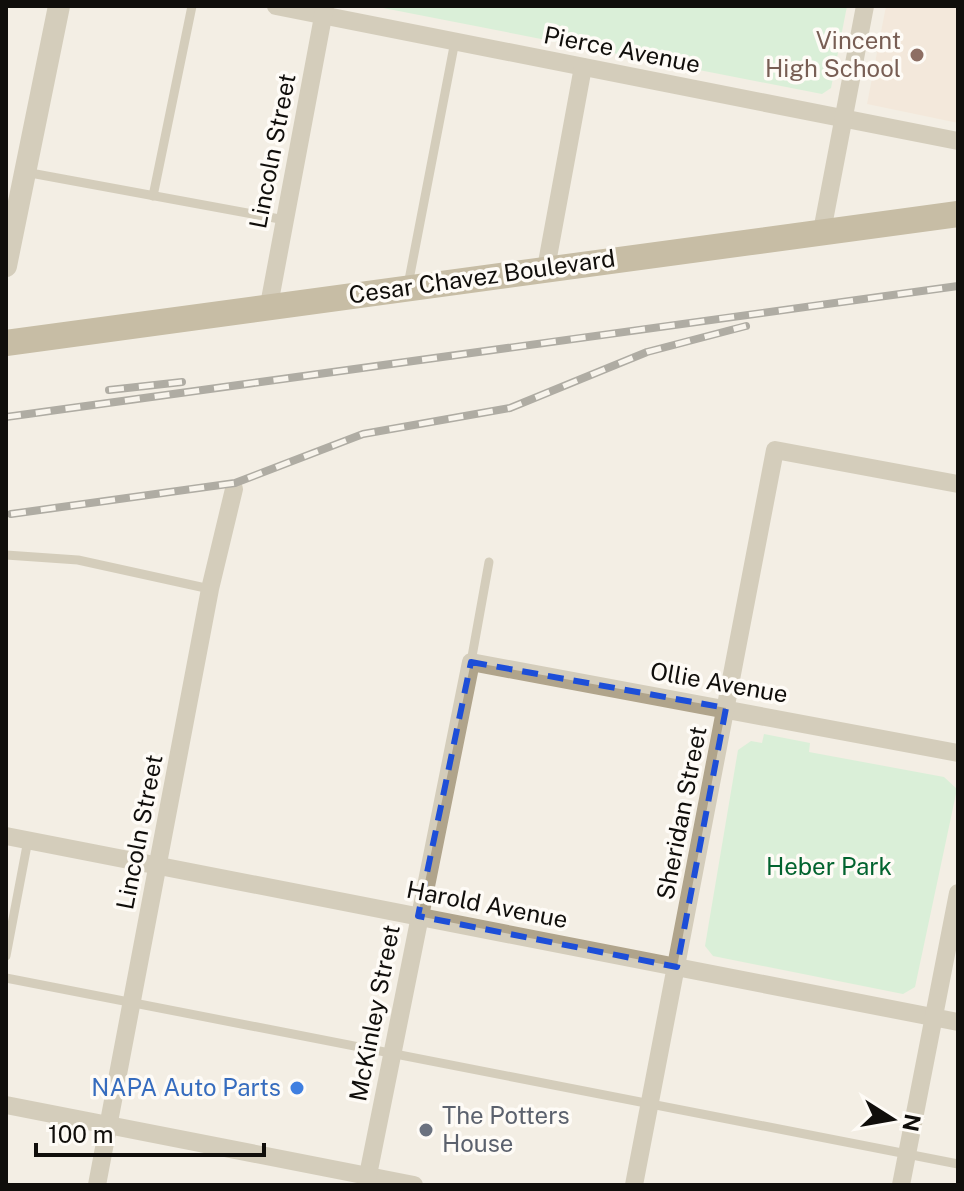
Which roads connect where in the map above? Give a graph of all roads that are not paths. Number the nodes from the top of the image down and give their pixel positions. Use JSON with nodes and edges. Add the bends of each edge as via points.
{"nodes":[{"id":1,"x":59,"y":6,"type":"edge"},
{"id":2,"x":192,"y":6,"type":"edge"},
{"id":3,"x":276,"y":6,"type":"edge"},
{"id":4,"x":865,"y":6,"type":"edge"},
{"id":5,"x":325,"y":10,"type":"edge"},
{"id":6,"x":455,"y":41,"type":"junction"},
{"id":7,"x":583,"y":67,"type":"junction"},
{"id":8,"x":843,"y":117,"type":"junction"},
{"id":9,"x":958,"y":141,"type":"edge"},
{"id":10,"x":25,"y":172,"type":"junction"},
{"id":11,"x":153,"y":196,"type":"junction"},
{"id":12,"x":958,"y":214,"type":"edge"},
{"id":13,"x":285,"y":220,"type":"junction"},
{"id":14,"x":822,"y":231,"type":"junction"},
{"id":15,"x":6,"y":266,"type":"edge"},
{"id":16,"x":546,"y":268,"type":"junction"},
{"id":17,"x":408,"y":287,"type":"junction"},
{"id":18,"x":269,"y":305,"type":"junction"},
{"id":19,"x":6,"y":343,"type":"edge"},
{"id":20,"x":958,"y":484,"type":"edge"},
{"id":21,"x":234,"y":489,"type":"dead end"},
{"id":22,"x":6,"y":555,"type":"edge"},
{"id":23,"x":489,"y":562,"type":"dead end"},
{"id":24,"x":210,"y":589,"type":"junction"},
{"id":25,"x":471,"y":662,"type":"junction"},
{"id":26,"x":726,"y":708,"type":"junction"},
{"id":27,"x":958,"y":753,"type":"edge"},
{"id":28,"x":6,"y":836,"type":"edge"},
{"id":29,"x":28,"y":840,"type":"junction"},
{"id":30,"x":159,"y":866,"type":"junction"},
{"id":31,"x":958,"y":893,"type":"edge"},
{"id":32,"x":418,"y":916,"type":"junction"},
{"id":33,"x":6,"y":956,"type":"edge"},
{"id":34,"x":677,"y":967,"type":"junction"},
{"id":35,"x":6,"y":978,"type":"edge"},
{"id":36,"x":132,"y":1003,"type":"junction"},
{"id":37,"x":933,"y":1017,"type":"junction"},
{"id":38,"x":958,"y":1022,"type":"edge"},
{"id":39,"x":391,"y":1053,"type":"junction"},
{"id":40,"x":650,"y":1104,"type":"junction"},
{"id":41,"x":6,"y":1105,"type":"edge"},
{"id":42,"x":109,"y":1125,"type":"junction"},
{"id":43,"x":907,"y":1154,"type":"junction"},
{"id":44,"x":958,"y":1164,"type":"edge"},
{"id":45,"x":367,"y":1180,"type":"edge"},
{"id":46,"x":97,"y":1185,"type":"edge"},
{"id":47,"x":414,"y":1185,"type":"edge"},
{"id":48,"x":634,"y":1185,"type":"edge"},
{"id":49,"x":901,"y":1185,"type":"edge"}],
"edges":[{"from":1,"to":10,"type":"street"},
{"from":2,"to":11,"type":"lane"},
{"from":3,"to":5,"type":"street","name":"Pierce Avenue"},
{"from":4,"to":8,"type":"street"},
{"from":5,"to":6,"type":"street","name":"Pierce Avenue"},
{"from":5,"to":13,"type":"street","name":"Lincoln Street"},
{"from":6,"to":7,"type":"street","name":"Pierce Avenue"},
{"from":6,"to":17,"type":"lane"},
{"from":7,"to":8,"type":"street","name":"Pierce Avenue"},
{"from":7,"to":16,"type":"street"},
{"from":8,"to":9,"type":"street","name":"Pierce Avenue"},
{"from":8,"to":14,"type":"street"},
{"from":10,"to":11,"type":"lane"},
{"from":10,"to":15,"type":"street"},
{"from":11,"to":13,"type":"lane"},
{"from":12,"to":14,"type":"main road","name":"Cesar Chavez Boulevard"},
{"from":13,"to":18,"type":"street","name":"Lincoln Street"},
{"from":14,"to":16,"type":"main road","name":"Cesar Chavez Boulevard"},
{"from":16,"to":17,"type":"main road","name":"Cesar Chavez Boulevard"},
{"from":17,"to":18,"type":"main road","name":"Cesar Chavez Boulevard"},
{"from":18,"to":19,"type":"main road","name":"Cesar Chavez Boulevard"},
{"from":20,"to":26,"type":"street","name":"Sheridan Street","via":[[775,450]]},
{"from":21,"to":24,"type":"street","name":"Lincoln Street"},
{"from":22,"to":24,"type":"lane","via":[[78,560]]},
{"from":23,"to":25,"type":"lane"},
{"from":24,"to":30,"type":"street","name":"Lincoln Street"},
{"from":25,"to":26,"type":"street","name":"Ollie Avenue"},
{"from":25,"to":32,"type":"street","name":"McKinley Street"},
{"from":26,"to":27,"type":"street","name":"Ollie Avenue"},
{"from":26,"to":34,"type":"street","name":"Sheridan Street"},
{"from":28,"to":29,"type":"street","name":"Harold Avenue"},
{"from":29,"to":30,"type":"street","name":"Harold Avenue"},
{"from":29,"to":33,"type":"lane"},
{"from":30,"to":32,"type":"street","name":"Harold Avenue"},
{"from":30,"to":36,"type":"street","name":"Lincoln Street"},
{"from":31,"to":37,"type":"street"},
{"from":32,"to":34,"type":"street","name":"Harold Avenue"},
{"from":32,"to":39,"type":"street","name":"McKinley Street"},
{"from":34,"to":37,"type":"street","name":"Harold Avenue"},
{"from":34,"to":40,"type":"street","name":"Sheridan Street"},
{"from":35,"to":36,"type":"lane"},
{"from":36,"to":39,"type":"lane"},
{"from":36,"to":42,"type":"street","name":"Lincoln Street"},
{"from":37,"to":38,"type":"street","name":"Harold Avenue"},
{"from":37,"to":43,"type":"street"},
{"from":39,"to":40,"type":"lane"},
{"from":39,"to":45,"type":"street","name":"McKinley Street"},
{"from":40,"to":43,"type":"lane"},
{"from":40,"to":48,"type":"street","name":"Sheridan Street"},
{"from":41,"to":42,"type":"street"},
{"from":42,"to":45,"type":"street"},
{"from":42,"to":46,"type":"street","name":"Lincoln Street"},
{"from":43,"to":44,"type":"lane"},
{"from":43,"to":49,"type":"street"},
{"from":45,"to":47,"type":"street"}]}
